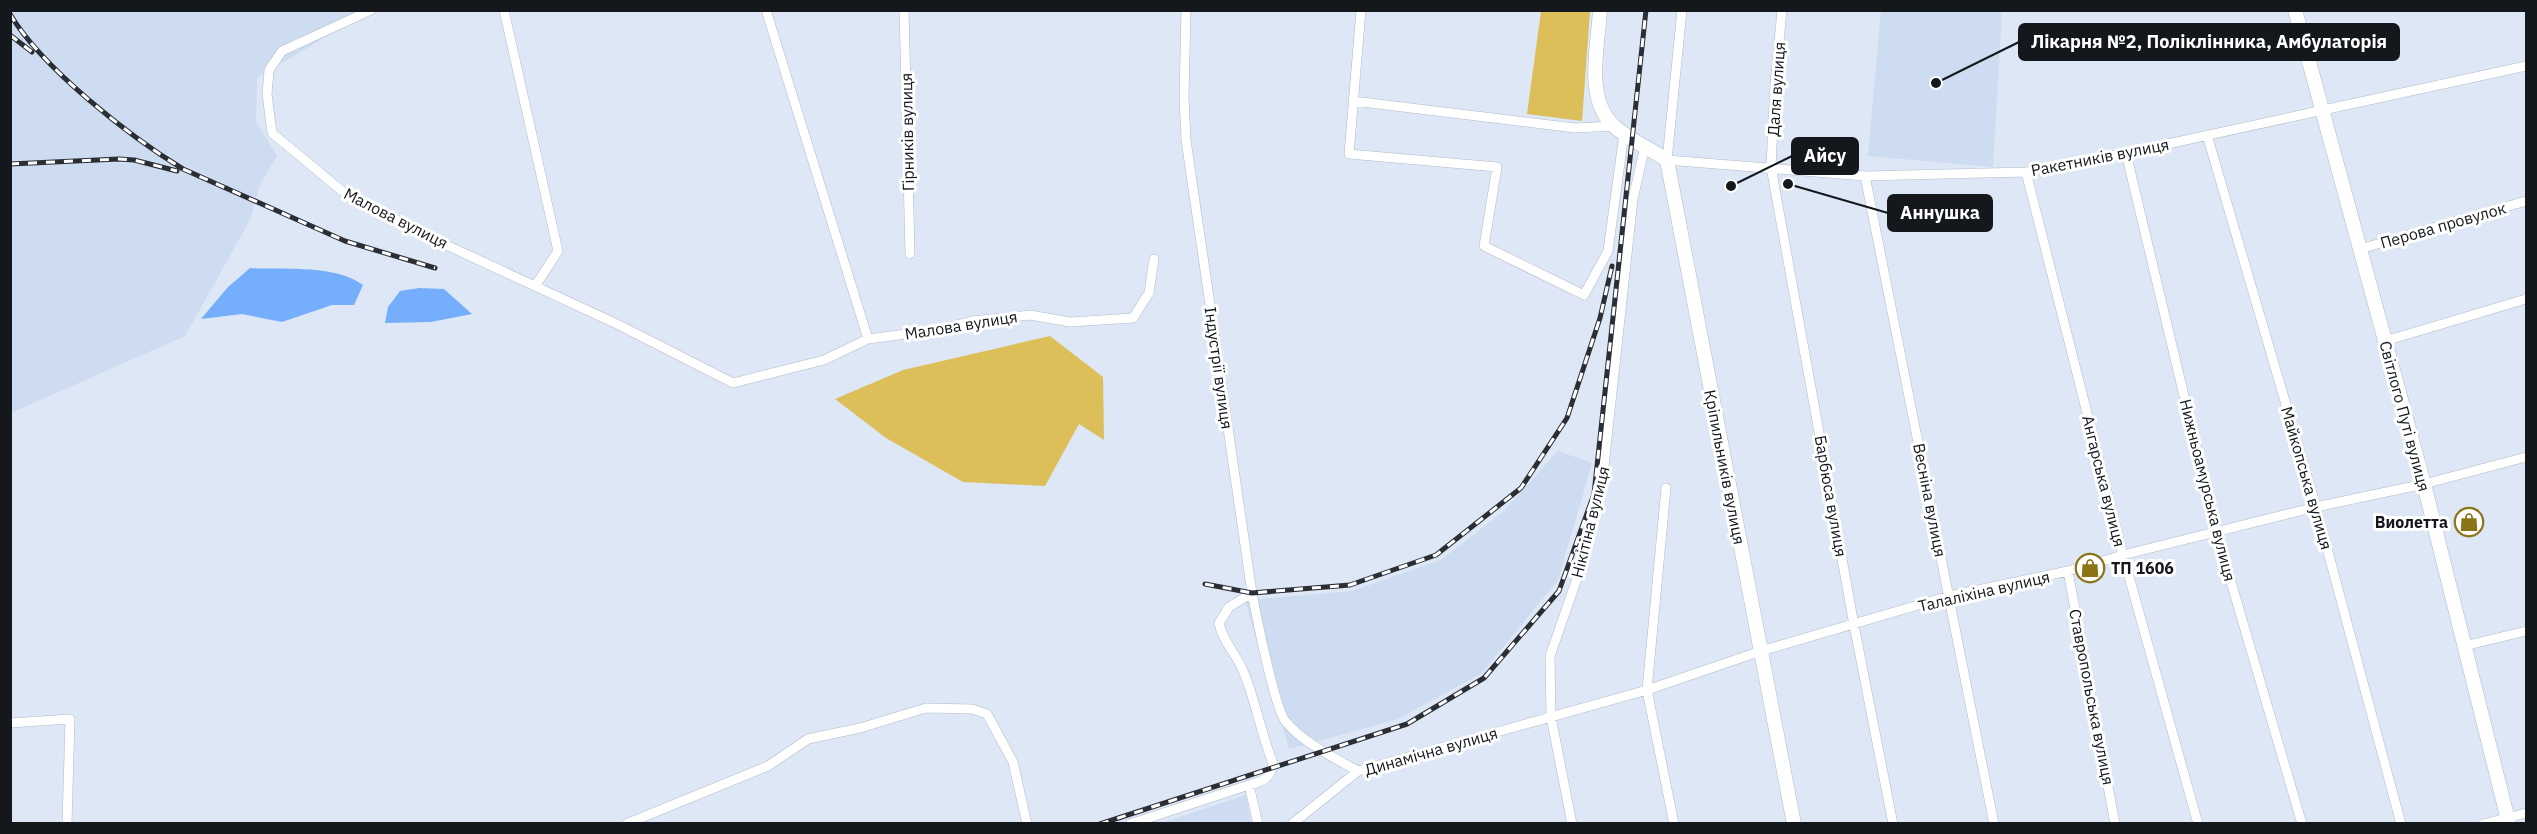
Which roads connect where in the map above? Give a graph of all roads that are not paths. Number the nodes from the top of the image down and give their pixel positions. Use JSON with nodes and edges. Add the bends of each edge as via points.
{"nodes":[{"id":1,"x":371,"y":10,"type":"edge"},
{"id":2,"x":504,"y":10,"type":"edge"},
{"id":3,"x":766,"y":10,"type":"edge"},
{"id":4,"x":904,"y":10,"type":"edge"},
{"id":5,"x":1186,"y":10,"type":"edge"},
{"id":6,"x":1361,"y":10,"type":"edge"},
{"id":7,"x":1600,"y":10,"type":"edge"},
{"id":8,"x":1682,"y":10,"type":"edge"},
{"id":9,"x":1782,"y":10,"type":"edge"},
{"id":10,"x":2295,"y":10,"type":"edge"},
{"id":11,"x":2526,"y":66,"type":"edge"},
{"id":12,"x":1353,"y":100,"type":"junction"},
{"id":13,"x":2322,"y":109,"type":"junction"},
{"id":14,"x":1619,"y":130,"type":"junction"},
{"id":15,"x":2207,"y":135,"type":"junction"},
{"id":16,"x":1645,"y":146,"type":"junction"},
{"id":17,"x":2126,"y":153,"type":"junction"},
{"id":18,"x":1667,"y":160,"type":"junction"},
{"id":19,"x":1771,"y":167,"type":"junction"},
{"id":20,"x":2026,"y":172,"type":"junction"},
{"id":21,"x":1865,"y":176,"type":"junction"},
{"id":22,"x":2526,"y":201,"type":"edge"},
{"id":23,"x":2360,"y":249,"type":"junction"},
{"id":24,"x":910,"y":254,"type":"dead end"},
{"id":25,"x":1154,"y":259,"type":"dead end"},
{"id":26,"x":536,"y":285,"type":"junction"},
{"id":27,"x":2526,"y":299,"type":"edge"},
{"id":28,"x":868,"y":339,"type":"junction"},
{"id":29,"x":2385,"y":340,"type":"junction"},
{"id":30,"x":2526,"y":457,"type":"edge"},
{"id":31,"x":2424,"y":484,"type":"junction"},
{"id":32,"x":1666,"y":489,"type":"dead end"},
{"id":33,"x":2316,"y":507,"type":"junction"},
{"id":34,"x":2217,"y":534,"type":"junction"},
{"id":35,"x":2123,"y":555,"type":"junction"},
{"id":36,"x":2068,"y":572,"type":"junction"},
{"id":37,"x":1252,"y":593,"type":"junction"},
{"id":38,"x":1949,"y":596,"type":"junction"},
{"id":39,"x":1854,"y":625,"type":"junction"},
{"id":40,"x":2526,"y":631,"type":"edge"},
{"id":41,"x":2464,"y":646,"type":"junction"},
{"id":42,"x":1761,"y":651,"type":"junction"},
{"id":43,"x":1647,"y":690,"type":"junction"},
{"id":44,"x":1551,"y":717,"type":"junction"},
{"id":45,"x":10,"y":723,"type":"edge"},
{"id":46,"x":1358,"y":771,"type":"junction"},
{"id":47,"x":1249,"y":785,"type":"junction"},
{"id":48,"x":2526,"y":813,"type":"edge"},
{"id":49,"x":2508,"y":821,"type":"edge"},
{"id":50,"x":1569,"y":823,"type":"edge"},
{"id":51,"x":67,"y":824,"type":"edge"},
{"id":52,"x":626,"y":824,"type":"edge"},
{"id":53,"x":1027,"y":824,"type":"edge"},
{"id":54,"x":1130,"y":824,"type":"edge"},
{"id":55,"x":1258,"y":824,"type":"edge"},
{"id":56,"x":1292,"y":824,"type":"edge"},
{"id":57,"x":1674,"y":824,"type":"edge"},
{"id":58,"x":1794,"y":824,"type":"edge"},
{"id":59,"x":1893,"y":824,"type":"edge"},
{"id":60,"x":1994,"y":824,"type":"edge"},
{"id":61,"x":2115,"y":824,"type":"edge"},
{"id":62,"x":2198,"y":824,"type":"edge"},
{"id":63,"x":2302,"y":824,"type":"edge"},
{"id":64,"x":2401,"y":824,"type":"edge"},
{"id":65,"x":2483,"y":824,"type":"edge"}],
"edges":[{"from":1,"to":26,"type":"street","name":"Малова вулиця","via":[[282,51],[269,70],[267,94],[272,133],[342,191],[429,237]]},
{"from":2,"to":26,"type":"street","via":[[558,251]]},
{"from":3,"to":28,"type":"street"},
{"from":4,"to":24,"type":"street","name":"Гірників вулиця"},
{"from":5,"to":37,"type":"street","name":"Індустрії вулиця","via":[[1186,140]]},
{"from":6,"to":12,"type":"street"},
{"from":7,"to":14,"type":"street","via":[[1596,87],[1599,104]]},
{"from":8,"to":18,"type":"street"},
{"from":9,"to":19,"type":"street","name":"Даля вулиця"},
{"from":10,"to":13,"type":"street","name":"Світлого Путі вулиця"},
{"from":11,"to":13,"type":"street","name":"Ракетників вулиця"},
{"from":12,"to":14,"type":"street"},
{"from":12,"to":14,"type":"street","via":[[1349,154],[1497,166],[1485,246],[1584,295],[1608,251]]},
{"from":13,"to":15,"type":"street","name":"Ракетників вулиця"},
{"from":13,"to":23,"type":"street","name":"Світлого Путі вулиця"},
{"from":14,"to":16,"type":"street"},
{"from":15,"to":17,"type":"street","name":"Ракетників вулиця"},
{"from":15,"to":33,"type":"street","name":"Майкопська вулиця"},
{"from":16,"to":18,"type":"street"},
{"from":16,"to":44,"type":"street","name":"Нікітіна вулиця","via":[[1633,199],[1602,484],[1580,570],[1550,656]]},
{"from":17,"to":20,"type":"street","name":"Ракетників вулиця"},
{"from":17,"to":34,"type":"street","name":"Нижньоамурська вулиця"},
{"from":18,"to":19,"type":"street","name":"Ракетників вулиця"},
{"from":18,"to":42,"type":"street","name":"Кріпильників вулиця"},
{"from":19,"to":21,"type":"street","name":"Ракетників вулиця"},
{"from":19,"to":39,"type":"street","name":"Барбюса вулиця"},
{"from":20,"to":21,"type":"street","name":"Ракетників вулиця"},
{"from":20,"to":35,"type":"street","name":"Ангарська вулиця"},
{"from":21,"to":38,"type":"street","name":"Весніна вулиця"},
{"from":22,"to":23,"type":"street","name":"Перова провулок"},
{"from":23,"to":29,"type":"street","name":"Світлого Путі вулиця"},
{"from":25,"to":28,"type":"street","name":"Малова вулиця","via":[[1149,293],[1133,318],[1070,322],[1029,315]]},
{"from":26,"to":28,"type":"street","name":"Малова вулиця","via":[[733,383],[824,360]]},
{"from":27,"to":29,"type":"street"},
{"from":29,"to":31,"type":"street","name":"Світлого Путі вулиця"},
{"from":30,"to":31,"type":"street","name":"Талаліхіна вулиця"},
{"from":31,"to":33,"type":"street","name":"Талаліхіна вулиця"},
{"from":31,"to":41,"type":"street","name":"Світлого Путі вулиця"},
{"from":32,"to":43,"type":"street"},
{"from":33,"to":34,"type":"street","name":"Талаліхіна вулиця"},
{"from":33,"to":64,"type":"street","name":"Майкопська вулиця"},
{"from":34,"to":35,"type":"street","name":"Талаліхіна вулиця"},
{"from":34,"to":63,"type":"street","name":"Нижньоамурська вулиця"},
{"from":35,"to":36,"type":"street","name":"Талаліхіна вулиця"},
{"from":35,"to":62,"type":"street","name":"Ангарська вулиця"},
{"from":36,"to":38,"type":"street","name":"Талаліхіна вулиця"},
{"from":36,"to":61,"type":"street","name":"Ставропольська вулиця"},
{"from":37,"to":46,"type":"street","name":"Індустрії вулиця","via":[[1284,721],[1323,752]]},
{"from":37,"to":47,"type":"street","via":[[1229,607],[1219,623],[1243,669],[1273,763],[1265,781]]},
{"from":38,"to":39,"type":"street","name":"Талаліхіна вулиця"},
{"from":38,"to":60,"type":"street","name":"Весніна вулиця"},
{"from":39,"to":42,"type":"street","name":"Талаліхіна вулиця"},
{"from":39,"to":59,"type":"street","name":"Барбюса вулиця"},
{"from":40,"to":41,"type":"street"},
{"from":41,"to":49,"type":"street","name":"Світлого Путі вулиця"},
{"from":42,"to":43,"type":"street","name":"Талаліхіна вулиця"},
{"from":42,"to":58,"type":"street","name":"Кріпильників вулиця"},
{"from":43,"to":44,"type":"street","name":"Талаліхіна вулиця"},
{"from":43,"to":57,"type":"street"},
{"from":44,"to":46,"type":"street","name":"Динамічна вулиця"},
{"from":44,"to":50,"type":"street","name":"Нікітіна вулиця"},
{"from":45,"to":51,"type":"street","via":[[70,719]]},
{"from":46,"to":56,"type":"street","name":"Динамічна вулиця"},
{"from":47,"to":54,"type":"street"},
{"from":47,"to":55,"type":"street"},
{"from":48,"to":49,"type":"street"},
{"from":49,"to":65,"type":"street"},
{"from":52,"to":53,"type":"street","via":[[768,766],[808,739],[860,729],[926,708],[972,709],[987,714],[1013,762]]}]}
